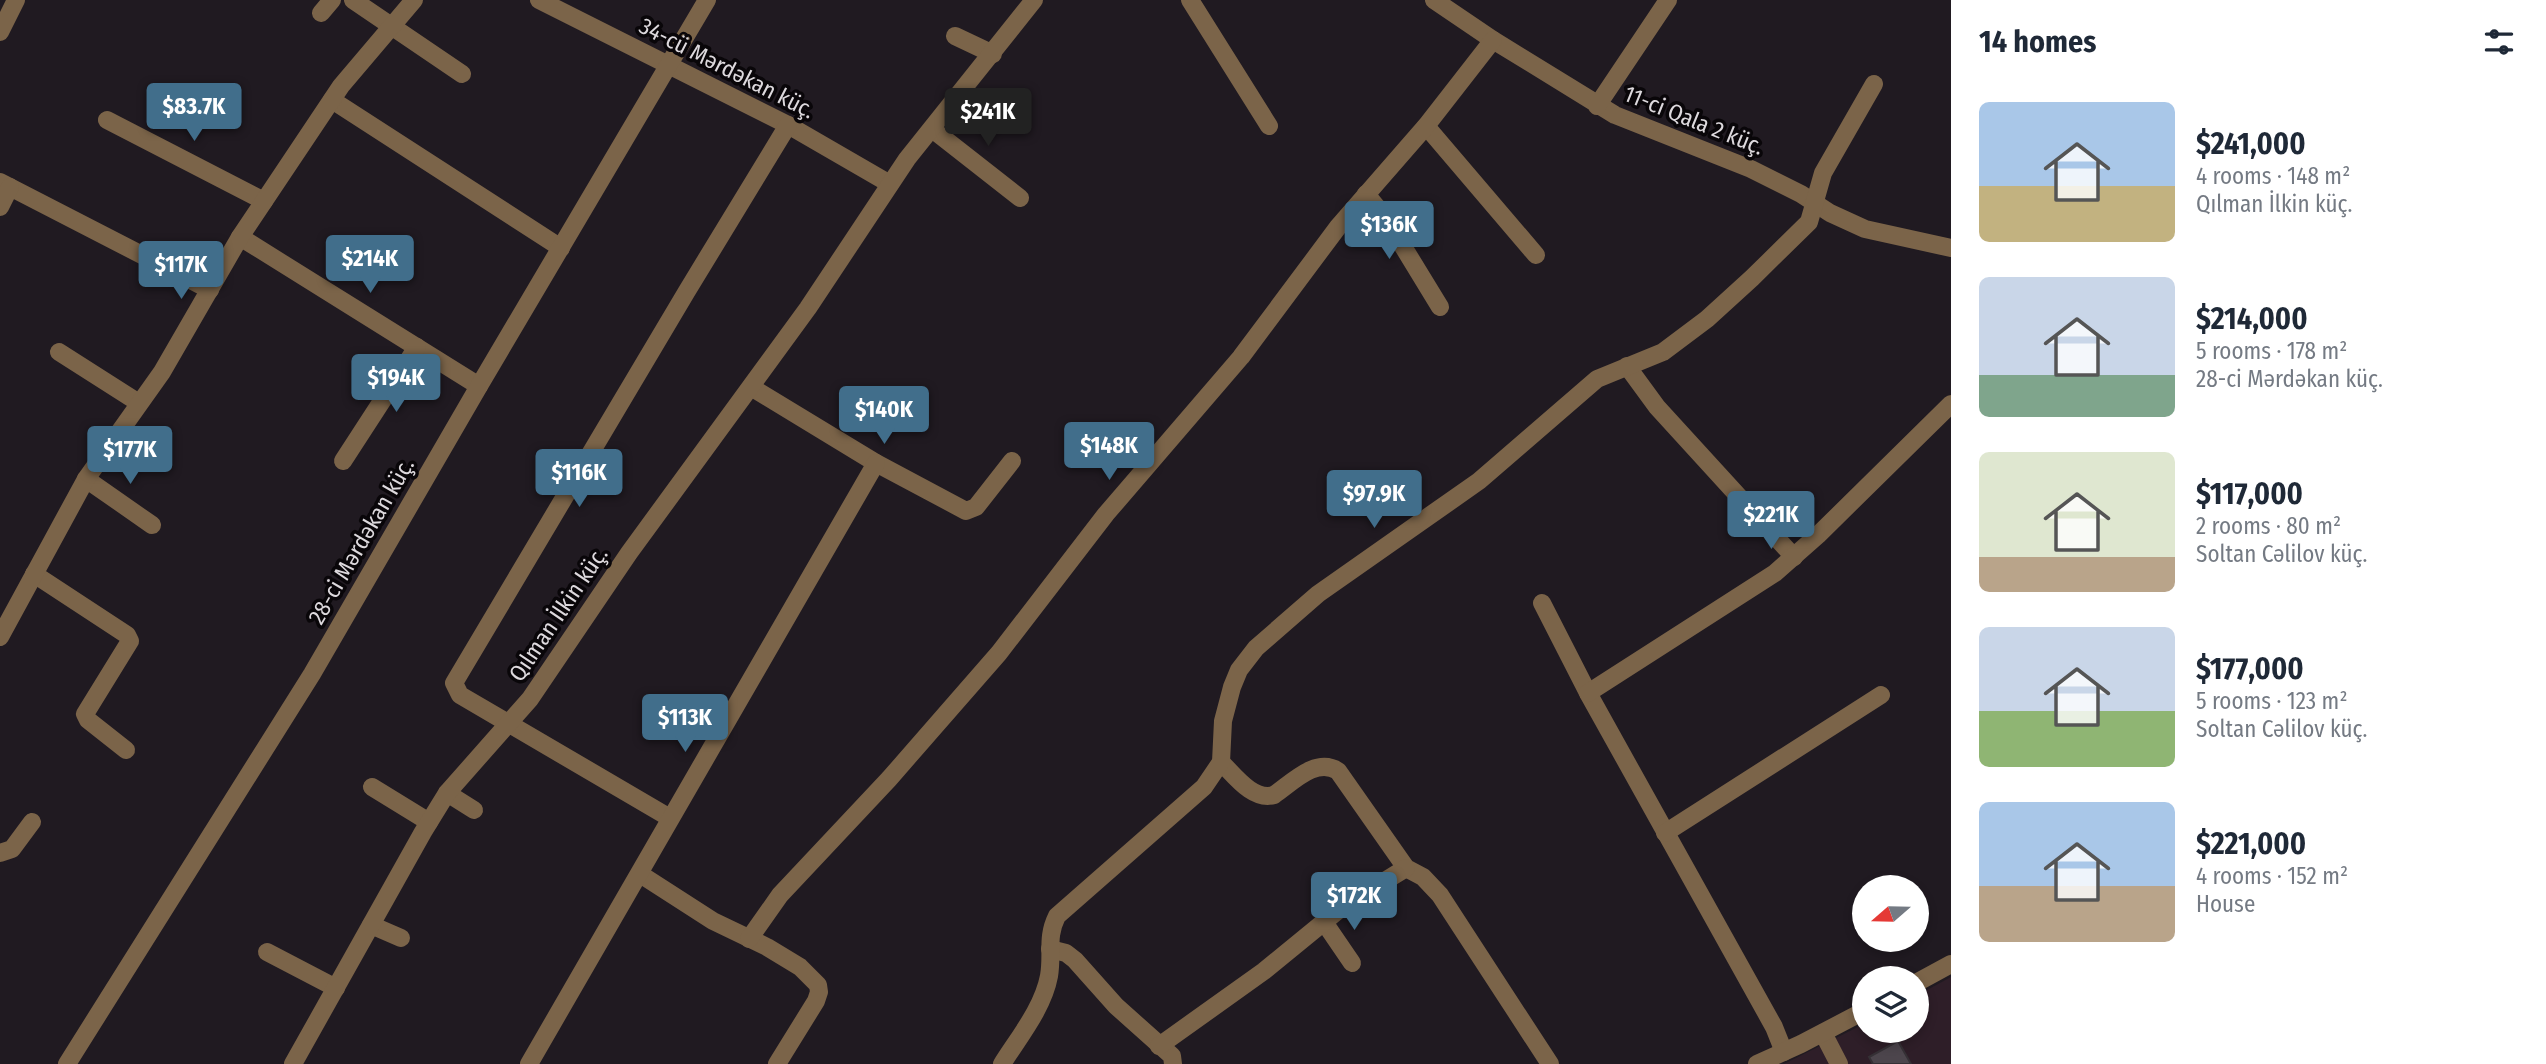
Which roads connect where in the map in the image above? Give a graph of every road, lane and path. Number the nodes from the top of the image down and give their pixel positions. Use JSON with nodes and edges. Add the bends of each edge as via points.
{"nodes":[{"id":1,"x":16,"y":0,"type":"edge"},
{"id":2,"x":353,"y":0,"type":"edge"},
{"id":3,"x":414,"y":0,"type":"edge"},
{"id":4,"x":539,"y":0,"type":"edge"},
{"id":5,"x":707,"y":0,"type":"edge"},
{"id":6,"x":1034,"y":0,"type":"edge"},
{"id":7,"x":1190,"y":0,"type":"edge"},
{"id":8,"x":1434,"y":0,"type":"edge"},
{"id":9,"x":1668,"y":0,"type":"edge"},
{"id":10,"x":1457,"y":7,"type":"edge"},
{"id":11,"x":392,"y":28,"type":"junction"},
{"id":12,"x":0,"y":32,"type":"edge"},
{"id":13,"x":955,"y":36,"type":"dead end"},
{"id":14,"x":1493,"y":40,"type":"junction"},
{"id":15,"x":993,"y":54,"type":"junction"},
{"id":16,"x":668,"y":66,"type":"junction"},
{"id":17,"x":462,"y":74,"type":"dead end"},
{"id":18,"x":1874,"y":84,"type":"dead end"},
{"id":19,"x":332,"y":100,"type":"junction"},
{"id":20,"x":1598,"y":106,"type":"junction"},
{"id":21,"x":107,"y":120,"type":"dead end"},
{"id":22,"x":788,"y":125,"type":"junction"},
{"id":23,"x":1426,"y":126,"type":"junction"},
{"id":24,"x":1269,"y":127,"type":"dead end"},
{"id":25,"x":932,"y":129,"type":"junction"},
{"id":26,"x":890,"y":184,"type":"junction"},
{"id":27,"x":5,"y":185,"type":"edge"},
{"id":28,"x":1366,"y":194,"type":"junction"},
{"id":29,"x":1020,"y":198,"type":"dead end"},
{"id":30,"x":264,"y":201,"type":"junction"},
{"id":31,"x":1815,"y":202,"type":"junction"},
{"id":32,"x":0,"y":207,"type":"edge"},
{"id":33,"x":240,"y":237,"type":"junction"},
{"id":34,"x":561,"y":248,"type":"junction"},
{"id":35,"x":1951,"y":248,"type":"edge"},
{"id":36,"x":1536,"y":256,"type":"dead end"},
{"id":37,"x":211,"y":290,"type":"junction"},
{"id":38,"x":1440,"y":307,"type":"dead end"},
{"id":39,"x":416,"y":347,"type":"junction"},
{"id":40,"x":59,"y":352,"type":"dead end"},
{"id":41,"x":1627,"y":366,"type":"junction"},
{"id":42,"x":479,"y":386,"type":"junction"},
{"id":43,"x":751,"y":387,"type":"junction"},
{"id":44,"x":139,"y":403,"type":"junction"},
{"id":45,"x":1951,"y":404,"type":"edge"},
{"id":46,"x":343,"y":461,"type":"dead end"},
{"id":47,"x":1012,"y":461,"type":"dead end"},
{"id":48,"x":876,"y":463,"type":"junction"},
{"id":49,"x":86,"y":479,"type":"junction"},
{"id":50,"x":152,"y":525,"type":"dead end"},
{"id":51,"x":1794,"y":557,"type":"junction"},
{"id":52,"x":34,"y":574,"type":"junction"},
{"id":53,"x":1542,"y":603,"type":"dead end"},
{"id":54,"x":0,"y":637,"type":"edge"},
{"id":55,"x":1588,"y":693,"type":"junction"},
{"id":56,"x":1881,"y":695,"type":"dead end"},
{"id":57,"x":507,"y":724,"type":"junction"},
{"id":58,"x":126,"y":750,"type":"dead end"},
{"id":59,"x":1221,"y":762,"type":"junction"},
{"id":60,"x":372,"y":788,"type":"dead end"},
{"id":61,"x":447,"y":793,"type":"junction"},
{"id":62,"x":474,"y":810,"type":"dead end"},
{"id":63,"x":670,"y":818,"type":"junction"},
{"id":64,"x":32,"y":822,"type":"dead end"},
{"id":65,"x":429,"y":822,"type":"junction"},
{"id":66,"x":1665,"y":833,"type":"junction"},
{"id":67,"x":0,"y":853,"type":"edge"},
{"id":68,"x":1406,"y":868,"type":"junction"},
{"id":69,"x":640,"y":874,"type":"junction"},
{"id":70,"x":1325,"y":922,"type":"junction"},
{"id":71,"x":371,"y":925,"type":"junction"},
{"id":72,"x":401,"y":939,"type":"dead end"},
{"id":73,"x":749,"y":939,"type":"junction"},
{"id":74,"x":1049,"y":949,"type":"junction"},
{"id":75,"x":267,"y":951,"type":"dead end"},
{"id":76,"x":1352,"y":963,"type":"dead end"},
{"id":77,"x":1951,"y":964,"type":"edge"},
{"id":78,"x":1929,"y":976,"type":"edge"},
{"id":79,"x":336,"y":988,"type":"junction"},
{"id":80,"x":1852,"y":1017,"type":"edge"},
{"id":81,"x":1823,"y":1033,"type":"junction"},
{"id":82,"x":1159,"y":1046,"type":"junction"},
{"id":83,"x":1784,"y":1052,"type":"junction"},
{"id":84,"x":67,"y":1064,"type":"edge"},
{"id":85,"x":293,"y":1064,"type":"edge"},
{"id":86,"x":529,"y":1064,"type":"edge"},
{"id":87,"x":777,"y":1064,"type":"edge"},
{"id":88,"x":1002,"y":1064,"type":"edge"},
{"id":89,"x":1173,"y":1064,"type":"edge"},
{"id":90,"x":1550,"y":1064,"type":"edge"},
{"id":91,"x":1757,"y":1064,"type":"edge"},
{"id":92,"x":1839,"y":1064,"type":"edge"}],
"edges":[{"from":1,"to":12,"type":"street"},
{"from":2,"to":11,"type":"street"},
{"from":3,"to":11,"type":"street"},
{"from":4,"to":16,"type":"street","name":"34-cü Mərdəkan küç."},
{"from":5,"to":16,"type":"street","name":"28-ci Mərdəkan küç."},
{"from":6,"to":15,"type":"street","name":"Qılman İlkin küç."},
{"from":7,"to":24,"type":"street"},
{"from":8,"to":10,"type":"street","name":"11-ci Qala 2 küç."},
{"from":9,"to":20,"type":"street"},
{"from":10,"to":14,"type":"street","name":"11-ci Qala 2 küç."},
{"from":11,"to":17,"type":"street"},
{"from":11,"to":19,"type":"street"},
{"from":13,"to":15,"type":"street"},
{"from":14,"to":20,"type":"street","name":"11-ci Qala 2 küç."},
{"from":14,"to":23,"type":"street"},
{"from":15,"to":25,"type":"street","name":"Qılman İlkin küç."},
{"from":16,"to":22,"type":"street","name":"34-cü Mərdəkan küç."},
{"from":16,"to":34,"type":"street","name":"28-ci Mərdəkan küç."},
{"from":18,"to":31,"type":"street","via":[[1823,173]]},
{"from":19,"to":30,"type":"street"},
{"from":19,"to":34,"type":"street"},
{"from":20,"to":31,"type":"street","name":"11-ci Qala 2 küç.","via":[[1751,169]]},
{"from":21,"to":30,"type":"street"},
{"from":22,"to":26,"type":"street","name":"34-cü Mərdəkan küç."},
{"from":22,"to":57,"type":"street","via":[[456,677],[460,695]]},
{"from":23,"to":28,"type":"street"},
{"from":23,"to":36,"type":"street"},
{"from":25,"to":26,"type":"street","name":"Qılman İlkin küç."},
{"from":25,"to":29,"type":"street"},
{"from":26,"to":43,"type":"street","name":"Qılman İlkin küç."},
{"from":27,"to":32,"type":"street"},
{"from":27,"to":37,"type":"street"},
{"from":28,"to":38,"type":"street"},
{"from":28,"to":73,"type":"street","via":[[1241,357],[1106,514],[999,653],[780,895]]},
{"from":30,"to":33,"type":"street"},
{"from":31,"to":35,"type":"street","name":"11-ci Qala 2 küç.","via":[[1865,229]]},
{"from":31,"to":41,"type":"street","via":[[1803,230],[1707,319],[1663,352]]},
{"from":33,"to":37,"type":"street"},
{"from":33,"to":39,"type":"street"},
{"from":34,"to":42,"type":"street","name":"28-ci Mərdəkan küç."},
{"from":37,"to":44,"type":"street"},
{"from":39,"to":42,"type":"street"},
{"from":39,"to":46,"type":"street"},
{"from":40,"to":44,"type":"street"},
{"from":41,"to":51,"type":"street","via":[[1657,407]]},
{"from":41,"to":59,"type":"street","via":[[1597,379],[1479,481],[1318,594],[1256,648],[1239,670],[1226,705]]},
{"from":42,"to":84,"type":"street","name":"28-ci Mərdəkan küç.","via":[[312,674]]},
{"from":43,"to":48,"type":"street"},
{"from":43,"to":57,"type":"street","name":"Qılman İlkin küç.","via":[[629,553],[540,686]]},
{"from":44,"to":49,"type":"street"},
{"from":45,"to":51,"type":"street"},
{"from":47,"to":48,"type":"street","via":[[976,506],[966,511]]},
{"from":48,"to":63,"type":"street"},
{"from":49,"to":50,"type":"street"},
{"from":49,"to":52,"type":"street"},
{"from":51,"to":55,"type":"street","via":[[1752,589]]},
{"from":52,"to":54,"type":"street"},
{"from":52,"to":58,"type":"street","via":[[127,635],[130,641],[85,713]]},
{"from":53,"to":55,"type":"street"},
{"from":55,"to":66,"type":"street"},
{"from":56,"to":66,"type":"street"},
{"from":57,"to":61,"type":"street","name":"Qılman İlkin küç."},
{"from":57,"to":63,"type":"street"},
{"from":59,"to":68,"type":"street","via":[[1256,795],[1267,797],[1315,767],[1331,766]]},
{"from":59,"to":74,"type":"street","via":[[1204,786],[1057,916]]},
{"from":60,"to":65,"type":"street"},
{"from":61,"to":62,"type":"street"},
{"from":61,"to":65,"type":"street","name":"Qılman İlkin küç."},
{"from":63,"to":69,"type":"street"},
{"from":64,"to":67,"type":"street","via":[[12,849]]},
{"from":65,"to":71,"type":"street","name":"Qılman İlkin küç."},
{"from":66,"to":83,"type":"street"},
{"from":68,"to":70,"type":"street"},
{"from":68,"to":90,"type":"street","via":[[1423,877],[1440,895]]},
{"from":69,"to":73,"type":"street"},
{"from":69,"to":86,"type":"street"},
{"from":70,"to":76,"type":"street"},
{"from":70,"to":82,"type":"street"},
{"from":71,"to":72,"type":"street"},
{"from":71,"to":79,"type":"street","name":"Qılman İlkin küç."},
{"from":73,"to":87,"type":"street","via":[[788,959],[818,985],[816,1001]]},
{"from":74,"to":82,"type":"street","via":[[1075,960]]},
{"from":74,"to":88,"type":"street","via":[[1046,985]]},
{"from":75,"to":79,"type":"street"},
{"from":77,"to":78,"type":"street"},
{"from":79,"to":85,"type":"street","name":"Qılman İlkin küç."},
{"from":80,"to":81,"type":"street"},
{"from":81,"to":83,"type":"street"},
{"from":81,"to":92,"type":"street"},
{"from":82,"to":89,"type":"street","via":[[1172,1056]]},
{"from":83,"to":91,"type":"street"}]}
